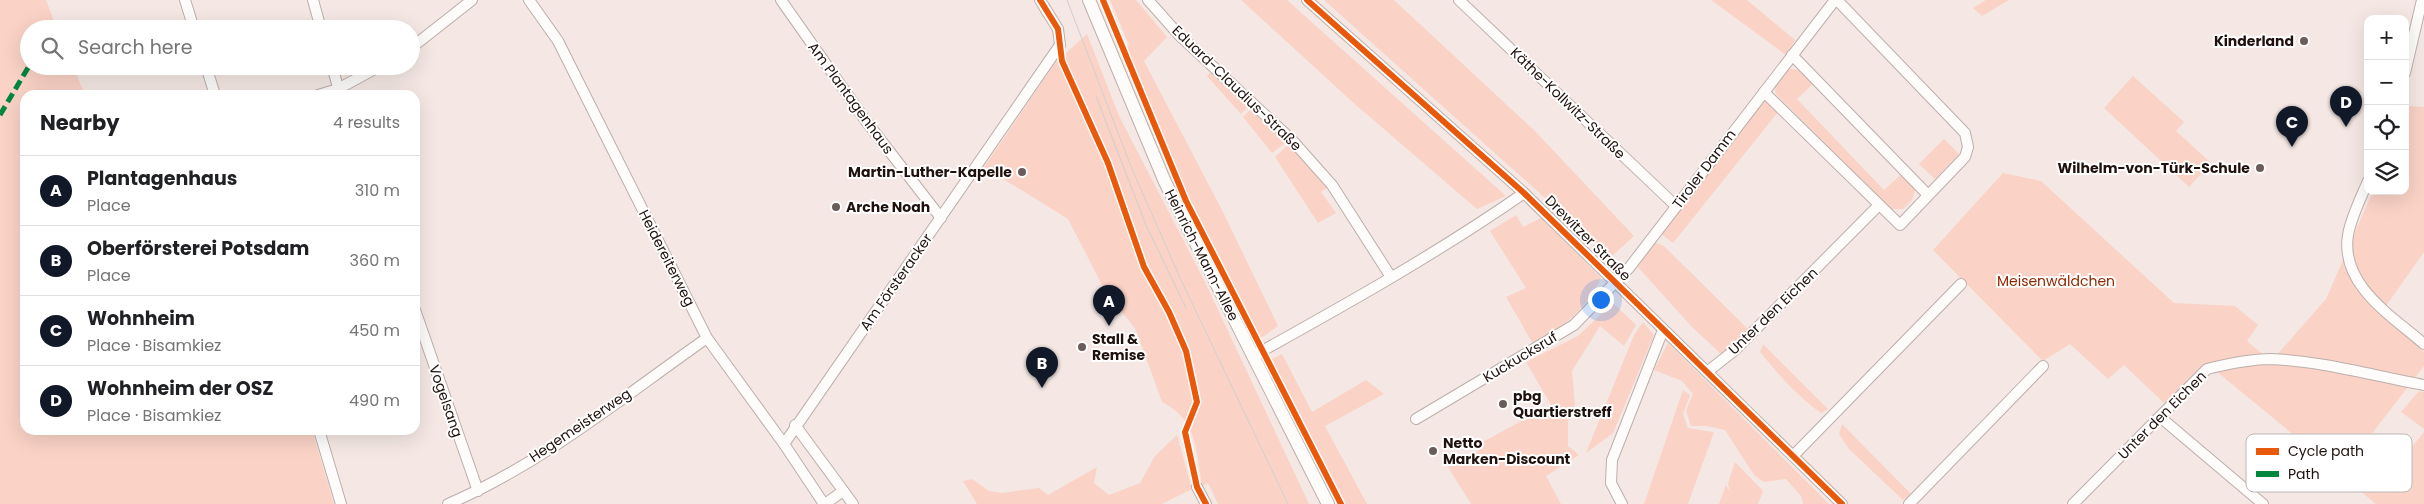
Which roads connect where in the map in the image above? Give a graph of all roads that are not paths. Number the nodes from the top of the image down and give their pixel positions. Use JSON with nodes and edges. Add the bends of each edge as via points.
{"nodes":[{"id":1,"x":185,"y":0,"type":"edge"},
{"id":2,"x":313,"y":0,"type":"edge"},
{"id":3,"x":472,"y":0,"type":"edge"},
{"id":4,"x":529,"y":0,"type":"edge"},
{"id":5,"x":781,"y":0,"type":"edge"},
{"id":6,"x":1040,"y":0,"type":"edge"},
{"id":7,"x":1089,"y":0,"type":"edge"},
{"id":8,"x":1148,"y":0,"type":"edge"},
{"id":9,"x":1307,"y":0,"type":"edge"},
{"id":10,"x":1459,"y":0,"type":"edge"},
{"id":11,"x":1836,"y":0,"type":"edge"},
{"id":12,"x":2422,"y":0,"type":"edge"},
{"id":13,"x":191,"y":20,"type":"edge"},
{"id":14,"x":319,"y":20,"type":"edge"},
{"id":15,"x":420,"y":41,"type":"edge"},
{"id":16,"x":1792,"y":55,"type":"junction"},
{"id":17,"x":2408,"y":60,"type":"edge"},
{"id":18,"x":209,"y":75,"type":"edge"},
{"id":19,"x":334,"y":75,"type":"edge"},
{"id":20,"x":366,"y":75,"type":"edge"},
{"id":21,"x":213,"y":90,"type":"edge"},
{"id":22,"x":338,"y":90,"type":"edge"},
{"id":23,"x":342,"y":90,"type":"edge"},
{"id":24,"x":1764,"y":92,"type":"junction"},
{"id":25,"x":2364,"y":191,"type":"edge"},
{"id":26,"x":1524,"y":193,"type":"junction"},
{"id":27,"x":1928,"y":195,"type":"junction"},
{"id":28,"x":1879,"y":205,"type":"junction"},
{"id":29,"x":1676,"y":206,"type":"junction"},
{"id":30,"x":941,"y":218,"type":"junction"},
{"id":31,"x":1391,"y":278,"type":"junction"},
{"id":32,"x":1615,"y":283,"type":"junction"},
{"id":33,"x":1960,"y":284,"type":"dead end"},
{"id":34,"x":420,"y":324,"type":"edge"},
{"id":35,"x":1663,"y":330,"type":"junction"},
{"id":36,"x":707,"y":338,"type":"junction"},
{"id":37,"x":2424,"y":344,"type":"edge"},
{"id":38,"x":1253,"y":356,"type":"junction"},
{"id":39,"x":2044,"y":366,"type":"dead end"},
{"id":40,"x":1706,"y":372,"type":"junction"},
{"id":41,"x":2424,"y":384,"type":"edge"},
{"id":42,"x":2160,"y":417,"type":"junction"},
{"id":43,"x":1416,"y":419,"type":"dead end"},
{"id":44,"x":795,"y":425,"type":"junction"},
{"id":45,"x":320,"y":435,"type":"edge"},
{"id":46,"x":784,"y":444,"type":"junction"},
{"id":47,"x":1794,"y":456,"type":"junction"},
{"id":48,"x":1197,"y":487,"type":"dead end"},
{"id":49,"x":2246,"y":490,"type":"edge"},
{"id":50,"x":478,"y":491,"type":"junction"},
{"id":51,"x":842,"y":491,"type":"junction"},
{"id":52,"x":2249,"y":492,"type":"edge"},
{"id":53,"x":341,"y":504,"type":"edge"},
{"id":54,"x":448,"y":504,"type":"edge"},
{"id":55,"x":824,"y":504,"type":"edge"},
{"id":56,"x":852,"y":504,"type":"edge"},
{"id":57,"x":1206,"y":504,"type":"edge"},
{"id":58,"x":1328,"y":504,"type":"edge"},
{"id":59,"x":1622,"y":504,"type":"edge"},
{"id":60,"x":1842,"y":504,"type":"edge"},
{"id":61,"x":1908,"y":504,"type":"edge"},
{"id":62,"x":2074,"y":504,"type":"edge"},
{"id":63,"x":2263,"y":504,"type":"edge"}],
"edges":[{"from":1,"to":13,"type":"street"},
{"from":2,"to":14,"type":"street"},
{"from":3,"to":15,"type":"street"},
{"from":4,"to":36,"type":"street","name":"Heidereiterweg","via":[[558,41]]},
{"from":5,"to":30,"type":"street","name":"Am Plantagenhaus","via":[[866,121]]},
{"from":6,"to":30,"type":"street","name":"Am Försteracker","via":[[1058,29],[1060,46]]},
{"from":7,"to":38,"type":"main road","name":"Heinrich-Mann-Allee","via":[[1165,182]]},
{"from":8,"to":31,"type":"street","name":"Eduard-Claudius-Straße","via":[[1178,35],[1292,140],[1332,185]]},
{"from":9,"to":26,"type":"street","name":"Drewitzer Straße"},
{"from":10,"to":29,"type":"street","name":"Käthe-Kollwitz-Straße"},
{"from":11,"to":16,"type":"street","name":"Tiroler Damm"},
{"from":11,"to":27,"type":"street","name":"Tiroler Damm","via":[[1966,133],[1968,147],[1965,157]]},
{"from":12,"to":17,"type":"street"},
{"from":16,"to":24,"type":"street","name":"Tiroler Damm"},
{"from":16,"to":27,"type":"street"},
{"from":18,"to":21,"type":"street"},
{"from":19,"to":22,"type":"street"},
{"from":20,"to":23,"type":"street"},
{"from":24,"to":28,"type":"street"},
{"from":24,"to":29,"type":"street","name":"Tiroler Damm"},
{"from":25,"to":37,"type":"street","via":[[2348,233],[2352,269],[2364,291]]},
{"from":26,"to":31,"type":"street"},
{"from":26,"to":32,"type":"street","name":"Drewitzer Straße"},
{"from":27,"to":28,"type":"street","name":"Tiroler Damm","via":[[1900,225]]},
{"from":28,"to":40,"type":"street","name":"Unter den Eichen","via":[[1735,350]]},
{"from":29,"to":32,"type":"street","name":"Tiroler Damm"},
{"from":30,"to":44,"type":"street","name":"Am Försteracker"},
{"from":31,"to":38,"type":"street"},
{"from":32,"to":35,"type":"street","name":"Drewitzer Straße"},
{"from":32,"to":43,"type":"street","name":"Kuckucksruf","via":[[1568,329]]},
{"from":33,"to":47,"type":"street"},
{"from":34,"to":50,"type":"street","name":"Vogelsang"},
{"from":35,"to":40,"type":"street","name":"Drewitzer Straße"},
{"from":35,"to":59,"type":"street","via":[[1612,460],[1610,483]]},
{"from":36,"to":46,"type":"street","name":"Heidereiterweg"},
{"from":36,"to":50,"type":"street","name":"Hegemeisterweg","via":[[556,444]]},
{"from":38,"to":58,"type":"main road","name":"Heinrich-Mann-Allee"},
{"from":39,"to":61,"type":"street"},
{"from":40,"to":47,"type":"street","name":"Drewitzer Straße"},
{"from":41,"to":42,"type":"street","name":"Unter den Eichen","via":[[2327,366],[2261,359],[2207,369]]},
{"from":42,"to":49,"type":"street"},
{"from":42,"to":62,"type":"street","name":"Unter den Eichen"},
{"from":44,"to":46,"type":"street","name":"Am Försteracker"},
{"from":44,"to":51,"type":"street"},
{"from":45,"to":53,"type":"street"},
{"from":46,"to":55,"type":"street","name":"Heidereiterweg"},
{"from":47,"to":60,"type":"street","name":"Drewitzer Straße"},
{"from":48,"to":57,"type":"street"},
{"from":50,"to":54,"type":"street","name":"Hegemeisterweg"},
{"from":51,"to":55,"type":"street"},
{"from":51,"to":56,"type":"street"},
{"from":52,"to":63,"type":"street"}]}
